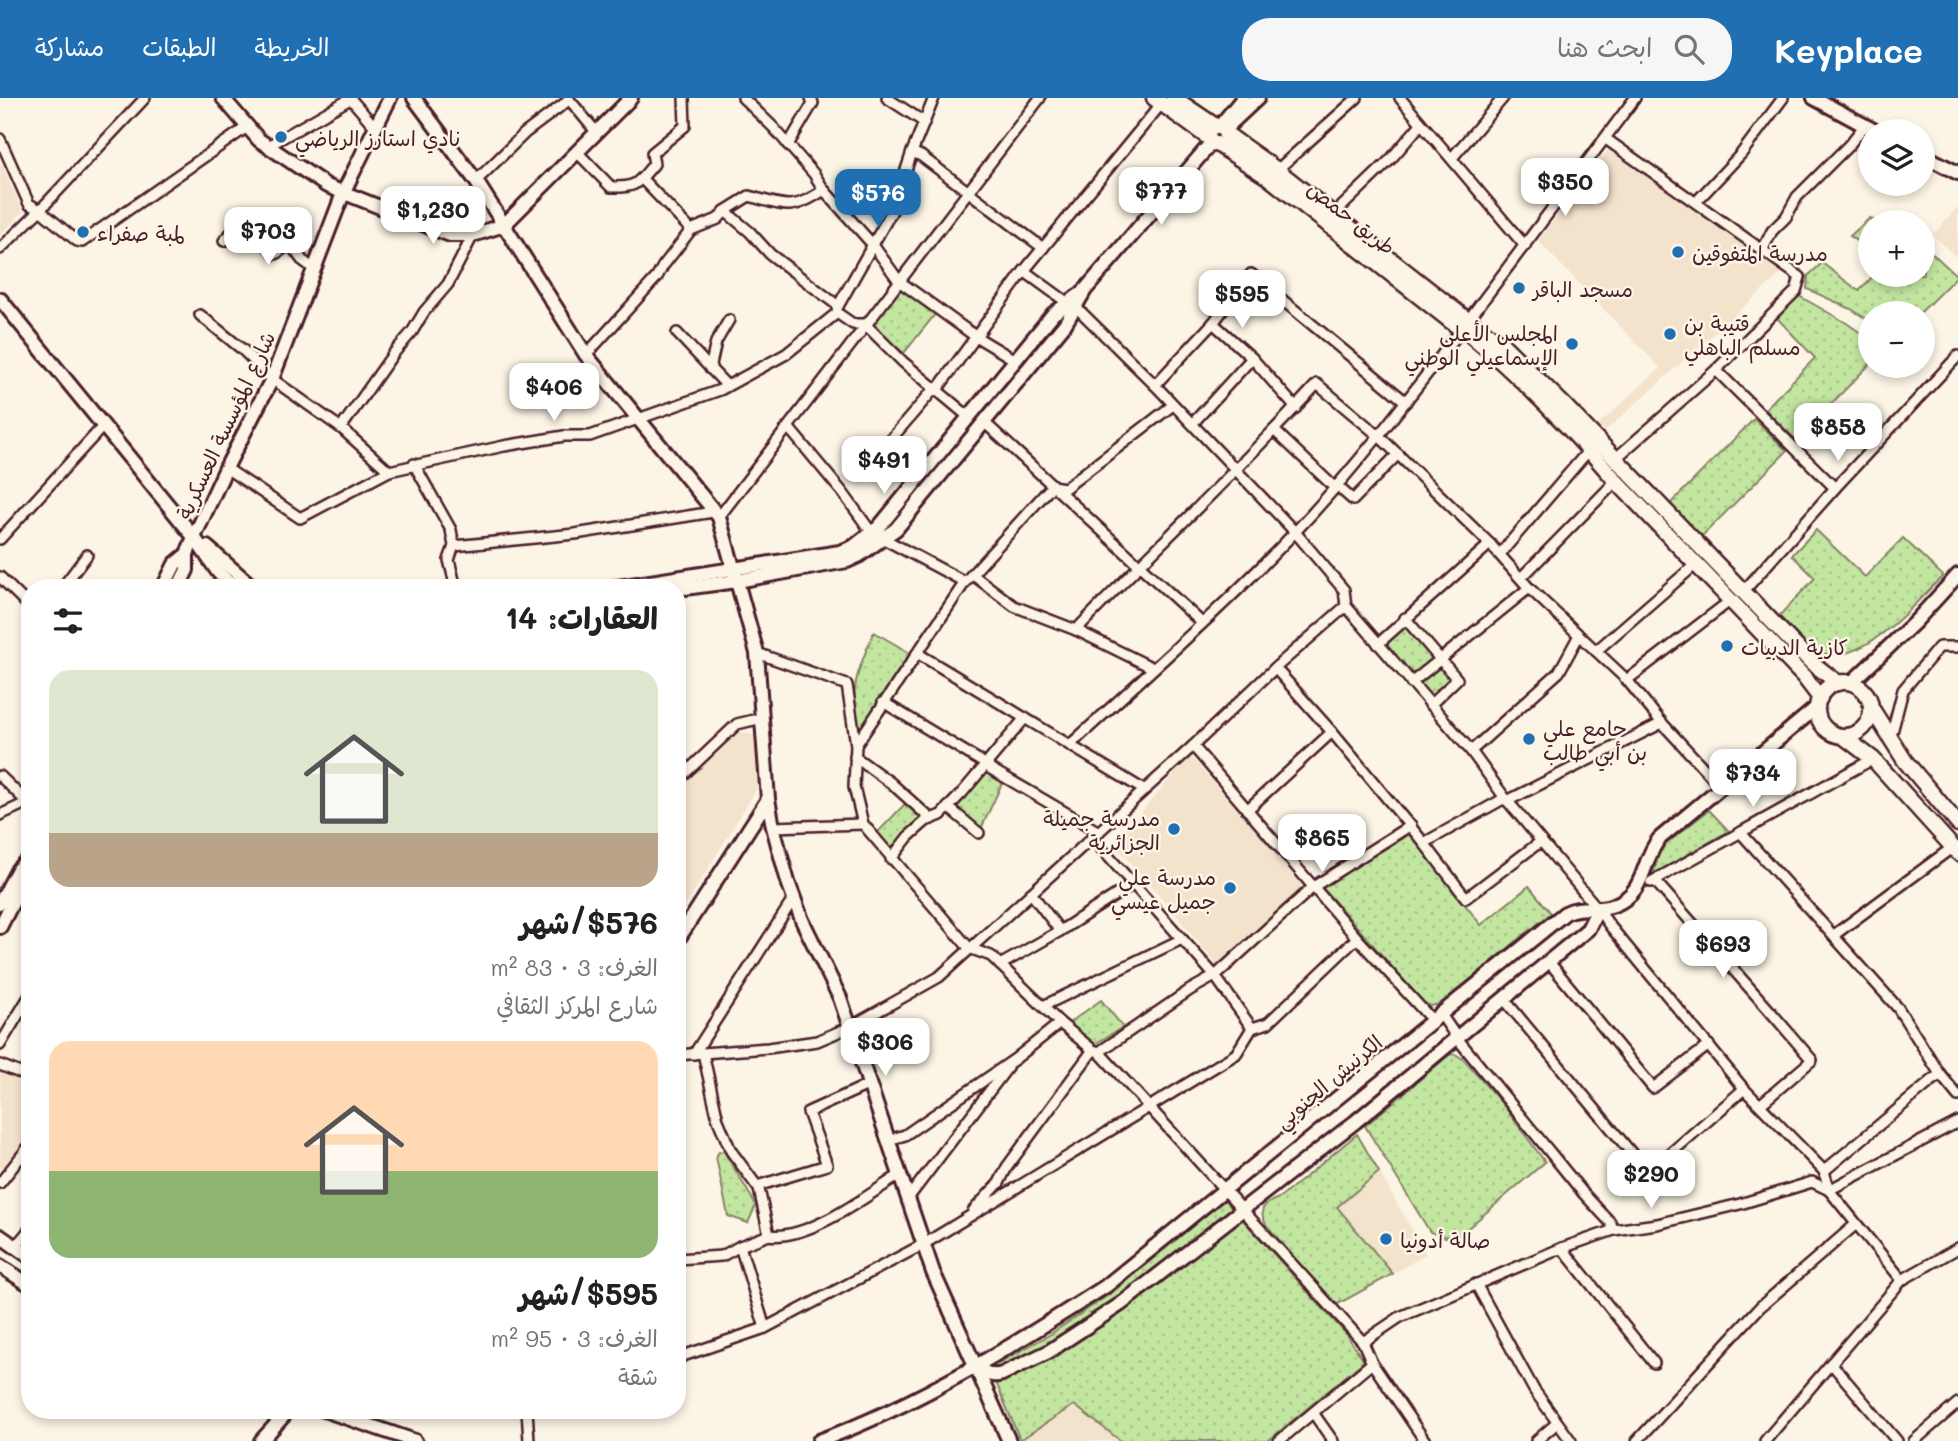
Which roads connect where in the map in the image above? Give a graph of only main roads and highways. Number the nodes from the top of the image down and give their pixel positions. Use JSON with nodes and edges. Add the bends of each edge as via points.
{"nodes":[{"id":1,"x":223,"y":98,"type":"edge"},
{"id":2,"x":390,"y":98,"type":"edge"},
{"id":3,"x":414,"y":98,"type":"edge"},
{"id":4,"x":631,"y":98,"type":"edge"},
{"id":5,"x":1243,"y":98,"type":"edge"},
{"id":6,"x":1258,"y":98,"type":"edge"},
{"id":7,"x":1814,"y":98,"type":"edge"},
{"id":8,"x":1163,"y":100,"type":"edge"},
{"id":9,"x":1858,"y":122,"type":"edge"},
{"id":10,"x":1218,"y":134,"type":"junction"},
{"id":11,"x":1935,"y":161,"type":"edge"},
{"id":12,"x":1958,"y":173,"type":"edge"},
{"id":13,"x":344,"y":191,"type":"junction"},
{"id":14,"x":504,"y":225,"type":"junction"},
{"id":15,"x":0,"y":299,"type":"edge"},
{"id":16,"x":1072,"y":305,"type":"junction"},
{"id":17,"x":1465,"y":325,"type":"junction"},
{"id":18,"x":878,"y":536,"type":"junction"},
{"id":19,"x":194,"y":537,"type":"junction"},
{"id":20,"x":187,"y":554,"type":"junction"},
{"id":21,"x":1958,"y":575,"type":"edge"},
{"id":22,"x":736,"y":576,"type":"junction"},
{"id":23,"x":168,"y":579,"type":"edge"},
{"id":24,"x":182,"y":579,"type":"edge"},
{"id":25,"x":225,"y":579,"type":"edge"},
{"id":26,"x":243,"y":579,"type":"edge"},
{"id":27,"x":686,"y":581,"type":"edge"},
{"id":28,"x":686,"y":587,"type":"edge"},
{"id":29,"x":1737,"y":596,"type":"junction"},
{"id":30,"x":1844,"y":683,"type":"junction"},
{"id":31,"x":1818,"y":703,"type":"junction"},
{"id":32,"x":1872,"y":709,"type":"junction"},
{"id":33,"x":1844,"y":737,"type":"junction"},
{"id":34,"x":768,"y":799,"type":"junction"},
{"id":35,"x":1958,"y":824,"type":"edge"},
{"id":36,"x":1955,"y":850,"type":"edge"},
{"id":37,"x":21,"y":866,"type":"edge"},
{"id":38,"x":21,"y":886,"type":"edge"},
{"id":39,"x":0,"y":903,"type":"edge"},
{"id":40,"x":1598,"y":909,"type":"junction"},
{"id":41,"x":0,"y":927,"type":"edge"},
{"id":42,"x":686,"y":928,"type":"edge"},
{"id":43,"x":0,"y":1236,"type":"edge"},
{"id":44,"x":21,"y":1251,"type":"edge"},
{"id":45,"x":0,"y":1266,"type":"edge"},
{"id":46,"x":21,"y":1279,"type":"edge"},
{"id":47,"x":976,"y":1366,"type":"junction"},
{"id":48,"x":281,"y":1419,"type":"edge"},
{"id":49,"x":350,"y":1419,"type":"edge"},
{"id":50,"x":261,"y":1441,"type":"edge"},
{"id":51,"x":415,"y":1441,"type":"edge"},
{"id":52,"x":819,"y":1441,"type":"edge"},
{"id":53,"x":1009,"y":1441,"type":"edge"}],
"edges":[{"from":1,"to":13,"type":"main road","via":[[259,140],[327,186]]},
{"from":2,"to":13,"type":"main road","name":"شارع المؤسسة العسكرية"},
{"from":3,"to":14,"type":"main road"},
{"from":4,"to":14,"type":"main road"},
{"from":5,"to":10,"type":"main road"},
{"from":6,"to":10,"type":"main road"},
{"from":7,"to":9,"type":"main road"},
{"from":8,"to":10,"type":"main road","name":"طريق حمص"},
{"from":10,"to":16,"type":"main road"},
{"from":10,"to":17,"type":"main road","name":"طريق حمص","via":[[1269,178]]},
{"from":10,"to":17,"type":"main road","name":"طريق حمص","via":[[1277,170]]},
{"from":11,"to":12,"type":"main road"},
{"from":13,"to":14,"type":"main road","via":[[450,235],[473,235]]},
{"from":13,"to":19,"type":"main road","name":"شارع المؤسسة العسكرية","via":[[272,379]]},
{"from":14,"to":22,"type":"main road","via":[[586,355],[716,514]]},
{"from":15,"to":19,"type":"main road"},
{"from":16,"to":18,"type":"main road","via":[[1053,314]]},
{"from":16,"to":18,"type":"main road","via":[[1065,324],[896,529]]},
{"from":17,"to":29,"type":"main road","via":[[1696,564]]},
{"from":17,"to":29,"type":"main road","via":[[1503,345],[1615,459]]},
{"from":18,"to":22,"type":"main road","via":[[840,552]]},
{"from":19,"to":20,"type":"main road","name":"شارع المؤسسة العسكرية"},
{"from":19,"to":25,"type":"main road"},
{"from":19,"to":26,"type":"main road"},
{"from":20,"to":23,"type":"main road"},
{"from":20,"to":24,"type":"main road"},
{"from":21,"to":30,"type":"main road","via":[[1915,622]]},
{"from":22,"to":27,"type":"main road"},
{"from":22,"to":28,"type":"main road"},
{"from":22,"to":34,"type":"main road","via":[[757,653]]},
{"from":29,"to":30,"type":"main road","via":[[1811,662]]},
{"from":29,"to":31,"type":"main road","via":[[1804,677]]},
{"from":30,"to":31,"type":"main road","via":[[1825,690]]},
{"from":30,"to":32,"type":"main road","via":[[1866,693]]},
{"from":31,"to":33,"type":"main road","via":[[1822,725]]},
{"from":31,"to":40,"type":"main road","name":"الكرنيش الجنوبي","via":[[1655,845],[1641,882],[1623,900]]},
{"from":32,"to":33,"type":"main road","via":[[1867,725]]},
{"from":32,"to":35,"type":"main road","via":[[1905,761]]},
{"from":33,"to":36,"type":"main road","via":[[1872,759]]},
{"from":34,"to":42,"type":"main road"},
{"from":34,"to":47,"type":"main road","via":[[802,920],[840,998],[933,1272]]},
{"from":37,"to":39,"type":"main road"},
{"from":38,"to":41,"type":"main road"},
{"from":40,"to":47,"type":"main road","name":"الكرنيش الجنوبي","via":[[1577,908],[1565,913],[1106,1286]]},
{"from":40,"to":47,"type":"main road","via":[[1588,929],[1549,962],[1355,1122],[1121,1304],[1048,1352],[996,1377]]},
{"from":43,"to":44,"type":"main road"},
{"from":45,"to":46,"type":"main road"},
{"from":47,"to":52,"type":"main road","name":"الكرنيش الجنوبي","via":[[930,1392]]},
{"from":47,"to":53,"type":"main road"},
{"from":48,"to":50,"type":"main road"},
{"from":49,"to":51,"type":"main road"}]}
